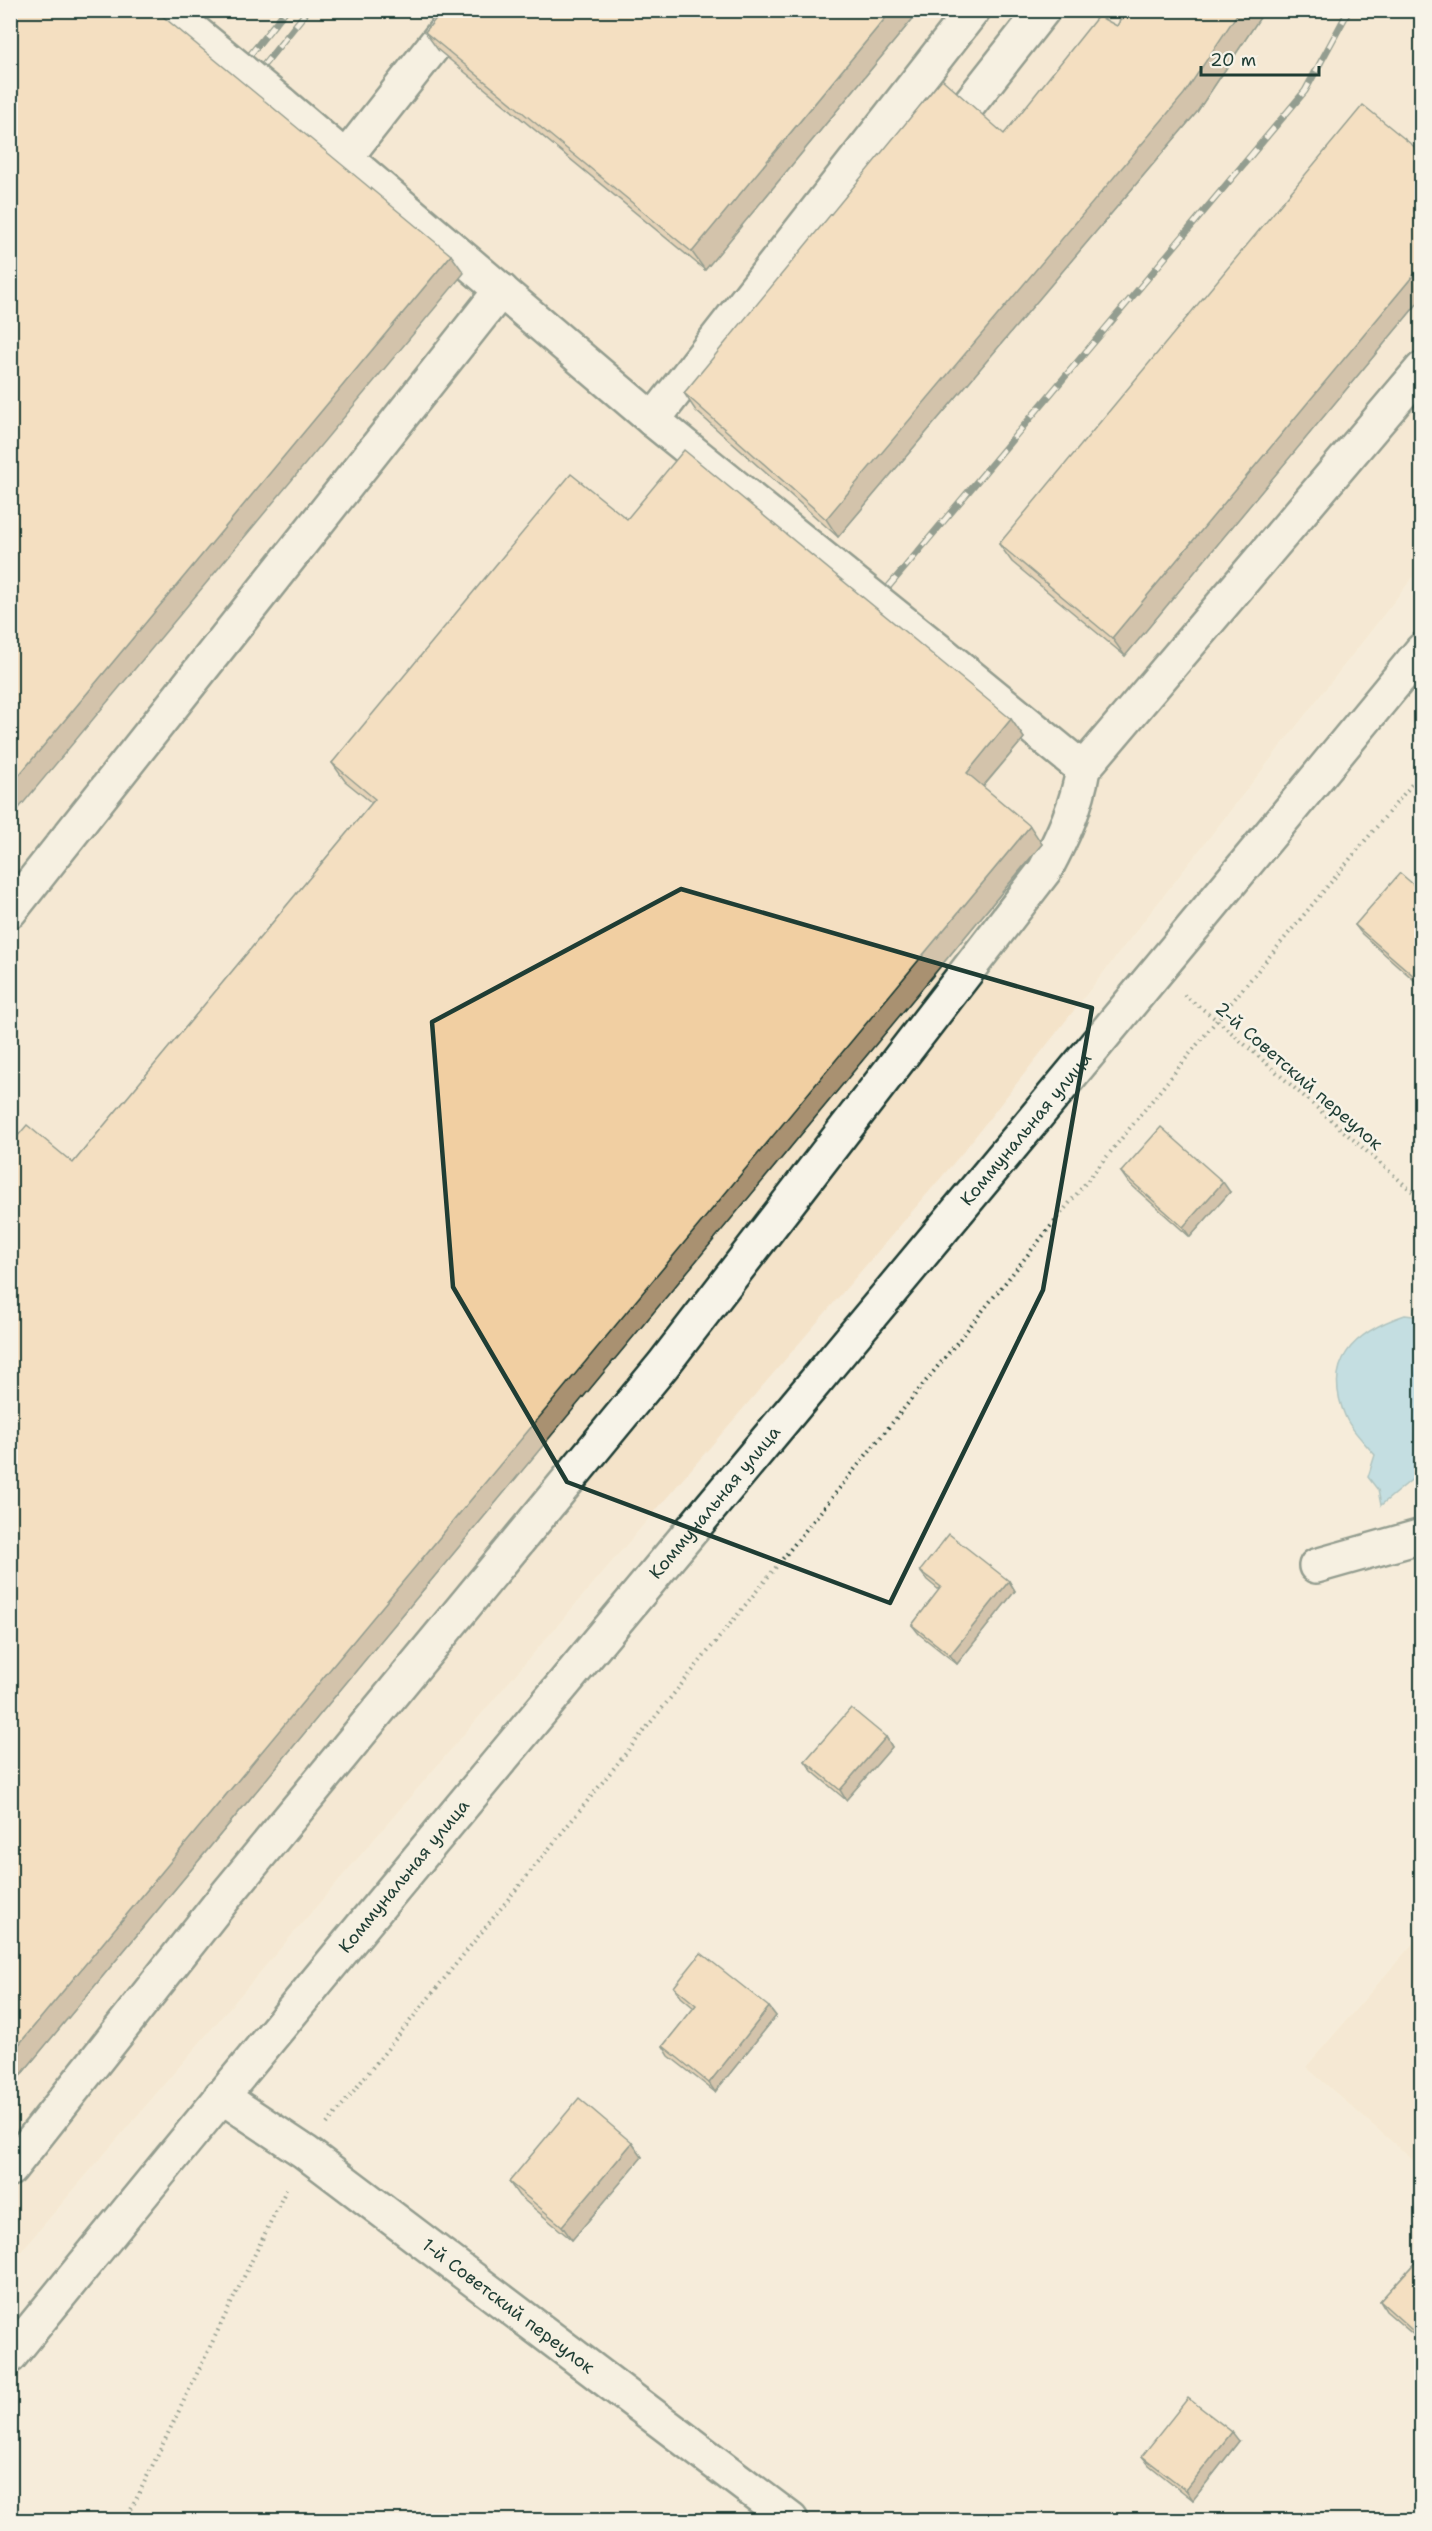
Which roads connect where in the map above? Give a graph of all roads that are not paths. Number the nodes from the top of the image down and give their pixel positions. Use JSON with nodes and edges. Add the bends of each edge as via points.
{"nodes":[{"id":1,"x":462,"y":10,"type":"edge"},
{"id":2,"x":974,"y":10,"type":"edge"},
{"id":3,"x":1043,"y":10,"type":"edge"},
{"id":4,"x":179,"y":20,"type":"edge"},
{"id":5,"x":970,"y":103,"type":"edge"},
{"id":6,"x":346,"y":157,"type":"junction"},
{"id":7,"x":501,"y":290,"type":"junction"},
{"id":8,"x":1422,"y":369,"type":"edge"},
{"id":9,"x":653,"y":420,"type":"junction"},
{"id":10,"x":1422,"y":650,"type":"edge"},
{"id":11,"x":1083,"y":769,"type":"junction"},
{"id":12,"x":10,"y":911,"type":"edge"},
{"id":13,"x":1422,"y":1536,"type":"edge"},
{"id":14,"x":1316,"y":1566,"type":"dead end"},
{"id":15,"x":221,"y":2096,"type":"junction"},
{"id":16,"x":10,"y":2169,"type":"edge"},
{"id":17,"x":10,"y":2356,"type":"edge"},
{"id":18,"x":791,"y":2520,"type":"edge"}],
"edges":[{"from":1,"to":6,"type":"street"},
{"from":2,"to":9,"type":"street"},
{"from":3,"to":5,"type":"street"},
{"from":4,"to":6,"type":"street","bridge":true},
{"from":6,"to":7,"type":"street"},
{"from":7,"to":9,"type":"street"},
{"from":7,"to":12,"type":"street"},
{"from":8,"to":11,"type":"street"},
{"from":9,"to":11,"type":"street","bridge":true},
{"from":10,"to":15,"type":"street","name":"Коммунальная улица"},
{"from":11,"to":16,"type":"street","via":[[1079,796],[1068,826],[1045,870],[663,1365],[228,1893]]},
{"from":13,"to":14,"type":"street"},
{"from":15,"to":17,"type":"street","name":"Коммунальная улица"},
{"from":15,"to":18,"type":"street","name":"1-й Советский переулок","via":[[305,2152]]}]}
